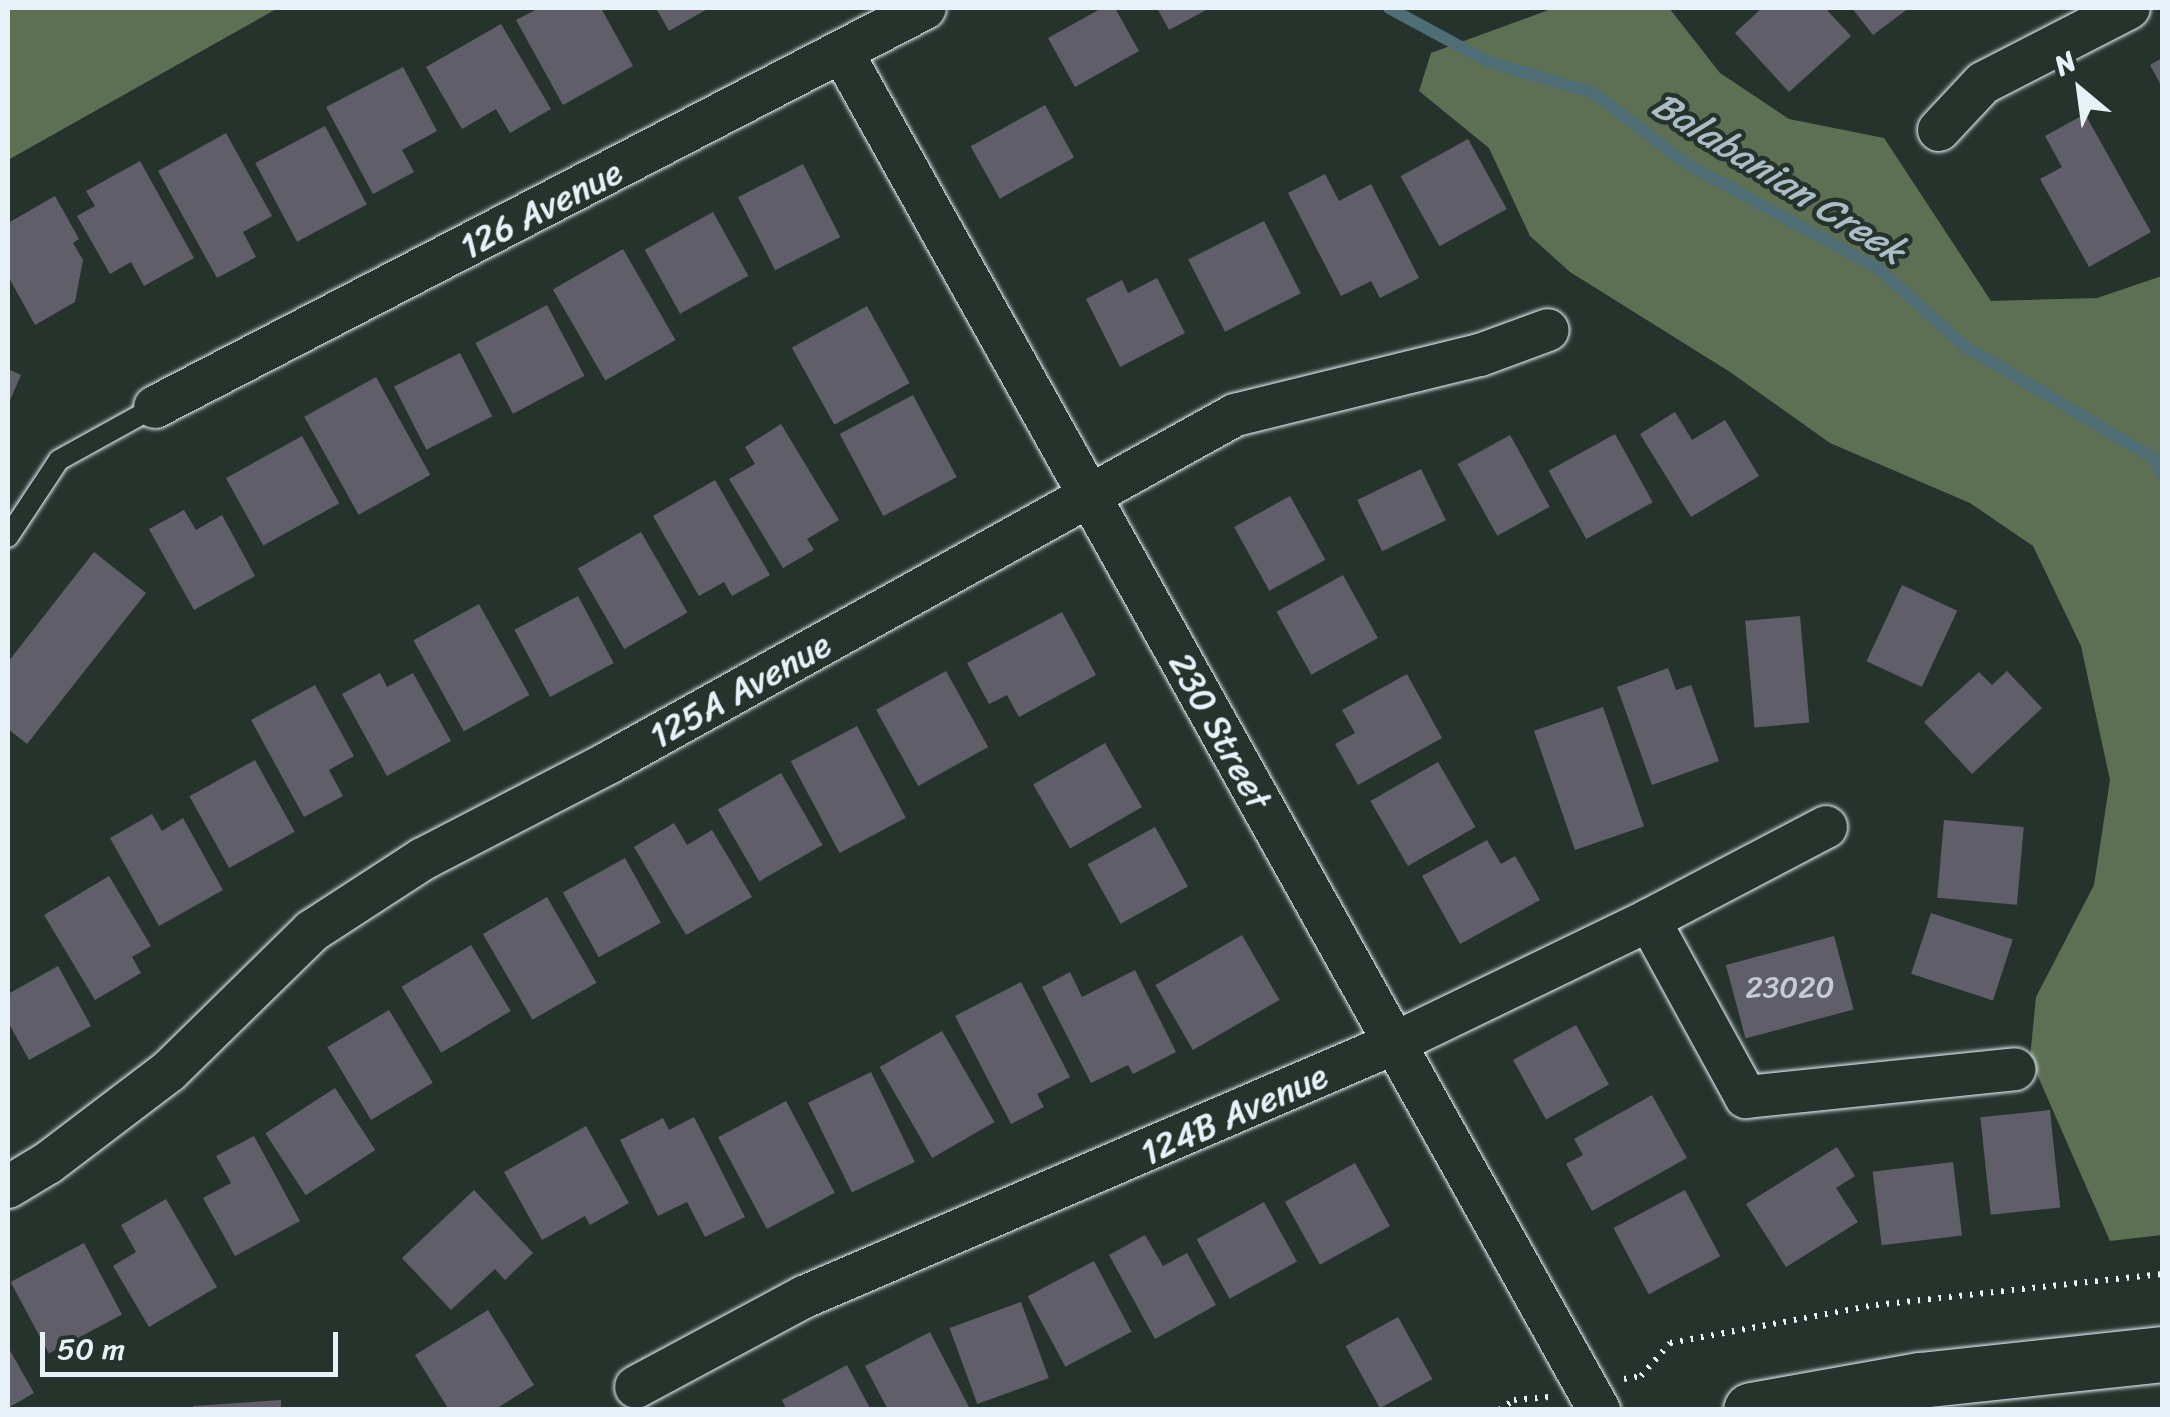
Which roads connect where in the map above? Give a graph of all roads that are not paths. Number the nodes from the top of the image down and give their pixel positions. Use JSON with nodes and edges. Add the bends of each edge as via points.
{"nodes":[{"id":1,"x":925,"y":8,"type":"edge"},
{"id":2,"x":2129,"y":8,"type":"edge"},
{"id":3,"x":842,"y":52,"type":"junction"},
{"id":4,"x":1938,"y":130,"type":"dead end"},
{"id":5,"x":1548,"y":330,"type":"dead end"},
{"id":6,"x":154,"y":407,"type":"joint"},
{"id":7,"x":1088,"y":493,"type":"junction"},
{"id":8,"x":8,"y":536,"type":"edge"},
{"id":9,"x":1826,"y":826,"type":"dead end"},
{"id":10,"x":1648,"y":920,"type":"junction"},
{"id":11,"x":1394,"y":1043,"type":"junction"},
{"id":12,"x":2015,"y":1069,"type":"dead end"},
{"id":13,"x":8,"y":1187,"type":"edge"},
{"id":14,"x":2153,"y":1353,"type":"edge"},
{"id":15,"x":636,"y":1387,"type":"dead end"},
{"id":16,"x":1614,"y":1394,"type":"edge"},
{"id":17,"x":1751,"y":1410,"type":"edge"}],
"edges":[{"from":1,"to":3,"type":"street","name":"126 Avenue"},
{"from":2,"to":4,"type":"street","via":[[1983,82]]},
{"from":3,"to":6,"type":"street","name":"126 Avenue"},
{"from":3,"to":7,"type":"street","name":"230 Street"},
{"from":5,"to":7,"type":"street","name":"125A Avenue","via":[[1480,355],[1235,415]]},
{"from":6,"to":8,"type":"lane","via":[[59,460]]},
{"from":7,"to":11,"type":"street","name":"230 Street"},
{"from":7,"to":13,"type":"street","name":"125A Avenue","via":[[375,888],[282,957],[124,1108]]},
{"from":9,"to":10,"type":"street","name":"124B Avenue"},
{"from":10,"to":11,"type":"street","name":"124B Avenue"},
{"from":10,"to":12,"type":"street","via":[[1746,1097]]},
{"from":11,"to":15,"type":"street","name":"124B Avenue","via":[[804,1297]]},
{"from":11,"to":16,"type":"street","name":"230 Street"},
{"from":14,"to":17,"type":"main road","via":[[1920,1380]]}]}
